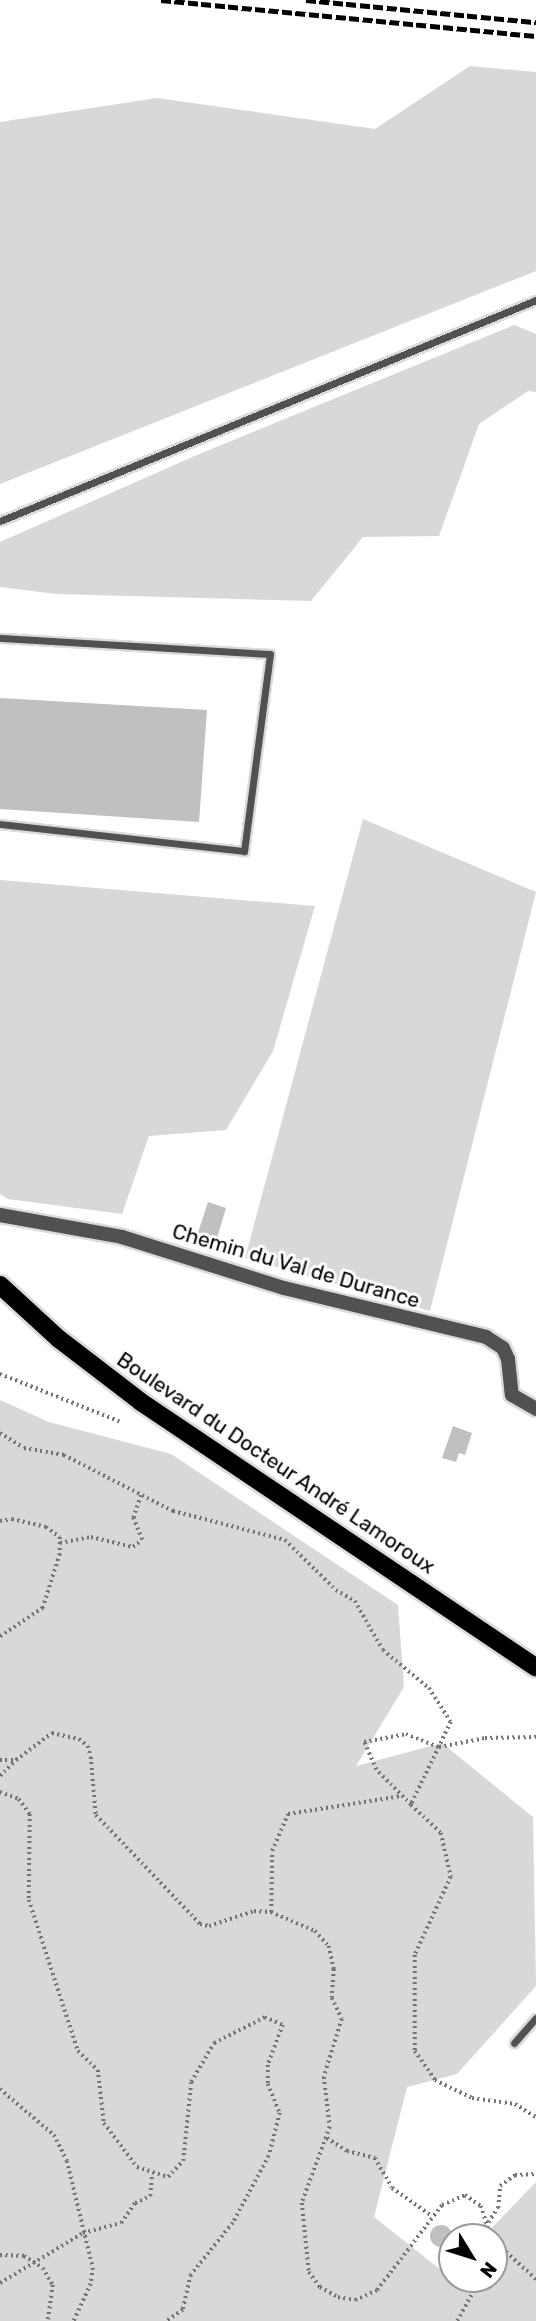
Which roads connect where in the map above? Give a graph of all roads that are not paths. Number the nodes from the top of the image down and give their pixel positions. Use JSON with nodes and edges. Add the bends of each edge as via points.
{"nodes":[{"id":1,"x":536,"y":300,"type":"edge"},
{"id":2,"x":0,"y":522,"type":"edge"},
{"id":3,"x":0,"y":638,"type":"edge"},
{"id":4,"x":0,"y":824,"type":"edge"},
{"id":5,"x":0,"y":1215,"type":"edge"},
{"id":6,"x":0,"y":1285,"type":"edge"},
{"id":7,"x":536,"y":1409,"type":"edge"},
{"id":8,"x":536,"y":1667,"type":"edge"},
{"id":9,"x":536,"y":2018,"type":"edge"},
{"id":10,"x":513,"y":2043,"type":"dead end"}],
"edges":[{"from":1,"to":2,"type":"lane"},
{"from":3,"to":4,"type":"lane","via":[[270,654],[244,851]]},
{"from":5,"to":7,"type":"street","name":"Chemin du Val de Durance","via":[[122,1237],[284,1288],[486,1337],[503,1348],[512,1395]]},
{"from":6,"to":8,"type":"main road","name":"Boulevard du Docteur André Lamoroux","via":[[59,1339],[141,1402]]},
{"from":9,"to":10,"type":"lane"}]}
